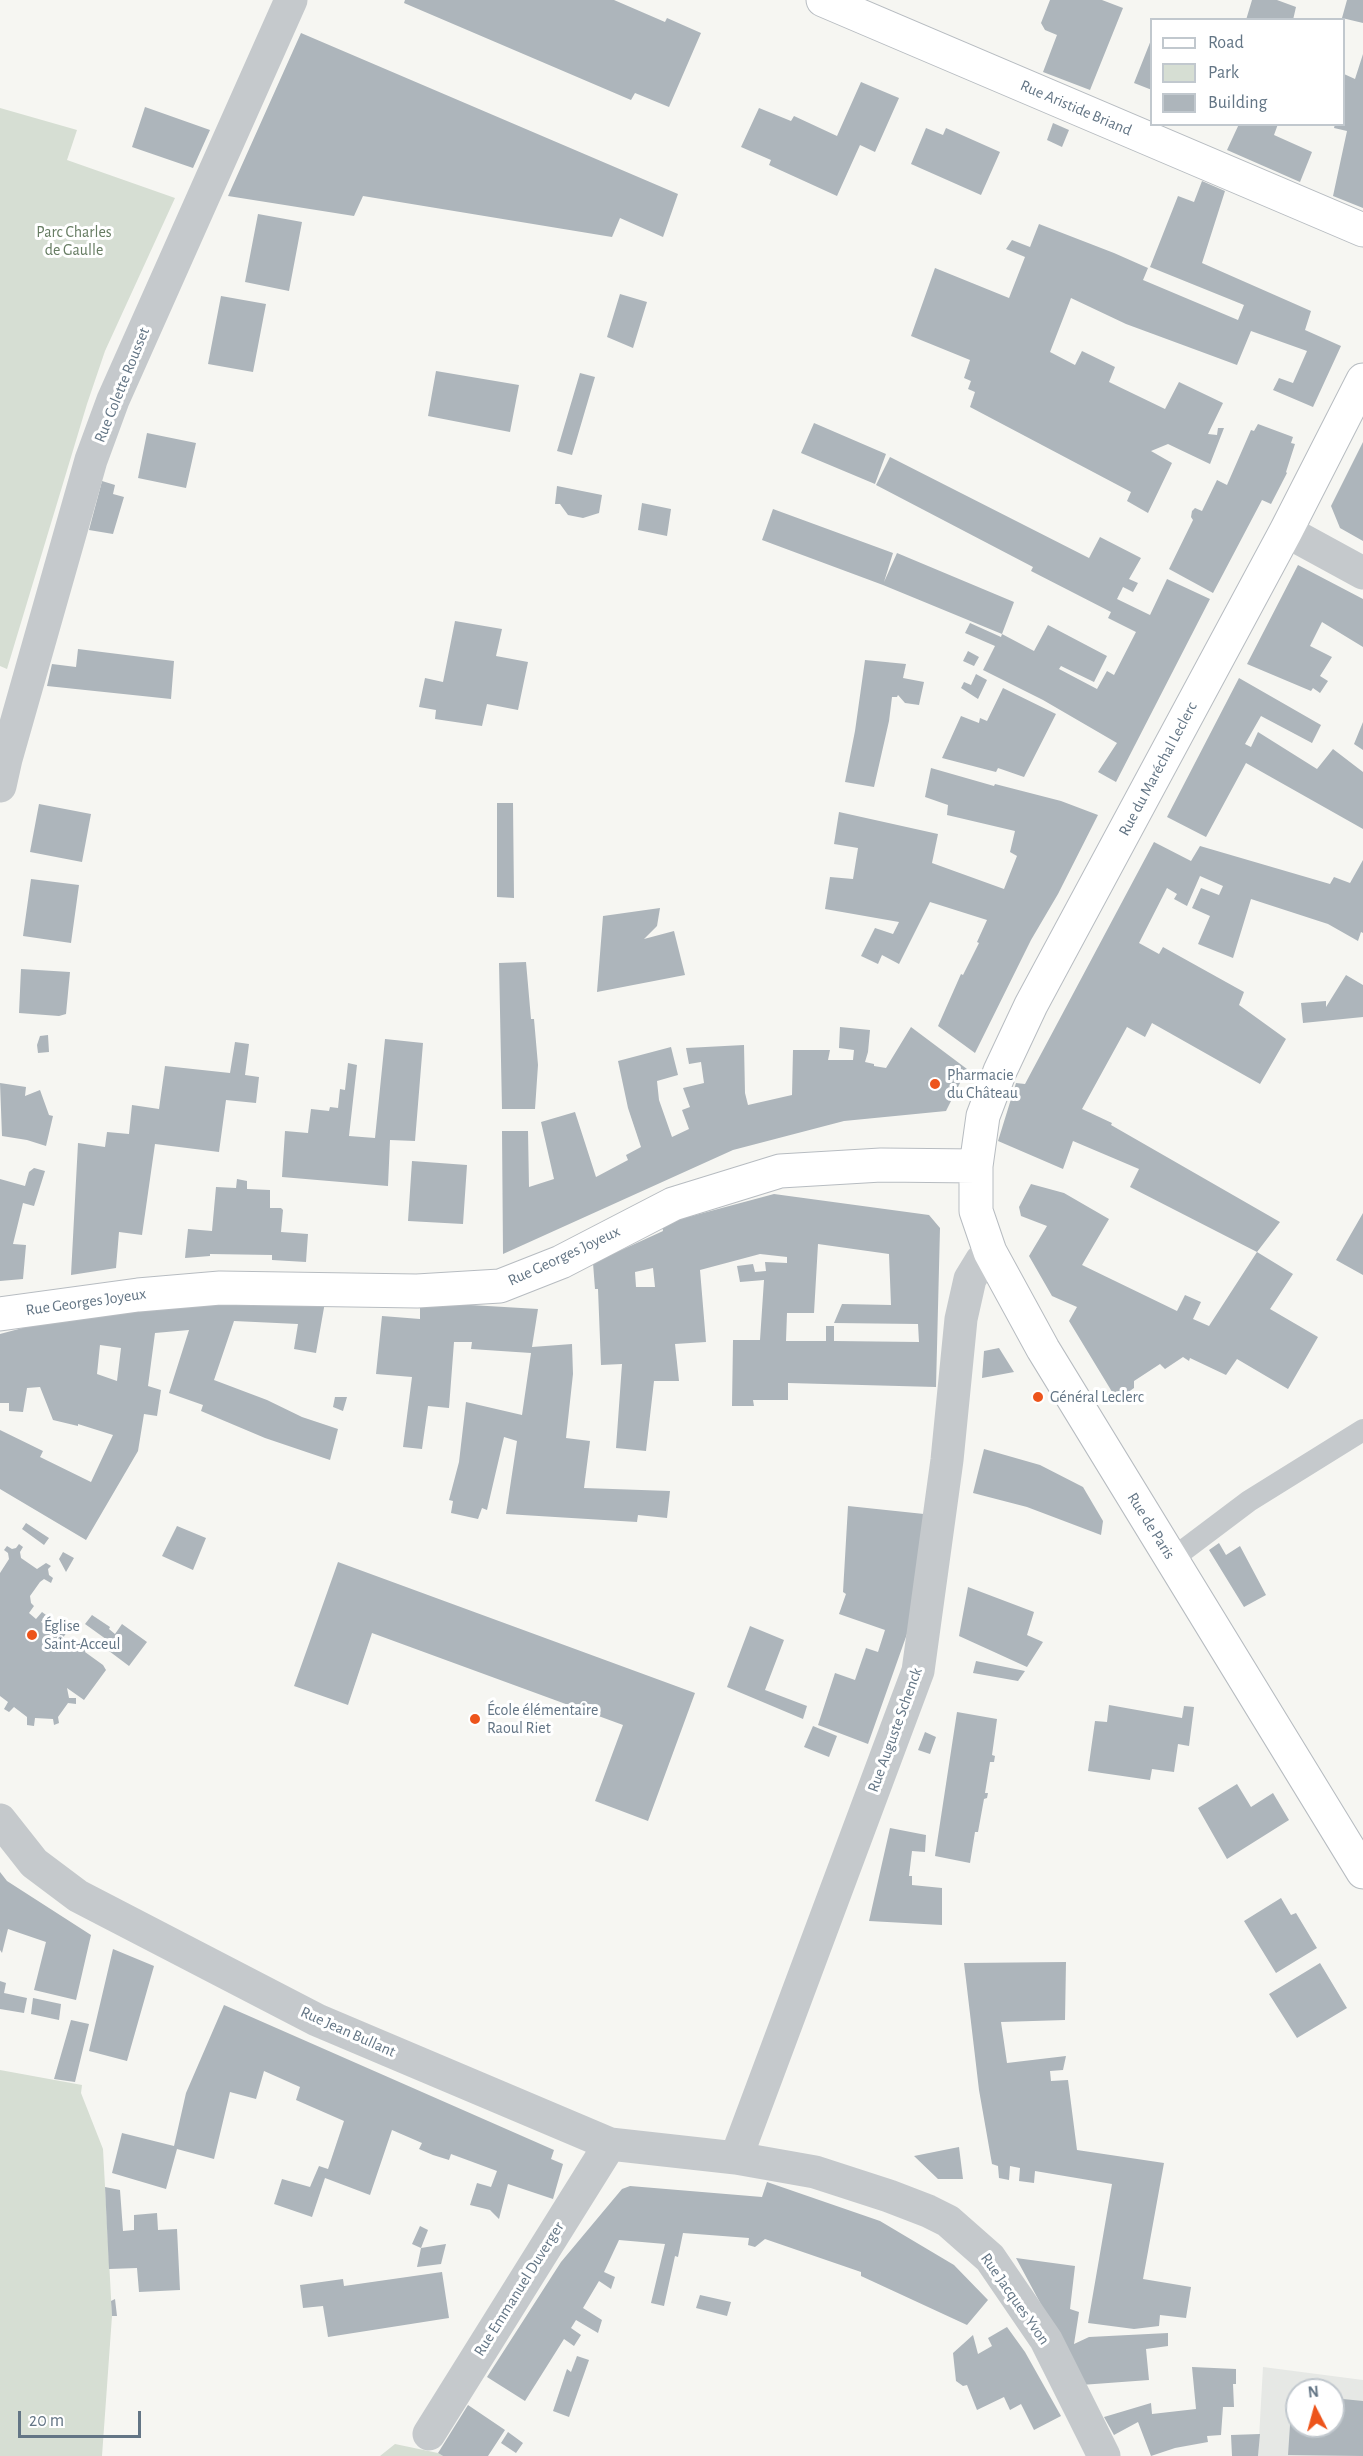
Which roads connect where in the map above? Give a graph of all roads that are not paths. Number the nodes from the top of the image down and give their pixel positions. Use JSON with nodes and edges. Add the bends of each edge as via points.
{"nodes":[{"id":1,"x":291,"y":0,"type":"edge"},
{"id":2,"x":823,"y":0,"type":"edge"},
{"id":3,"x":1363,"y":230,"type":"edge"},
{"id":4,"x":1363,"y":380,"type":"edge"},
{"id":5,"x":1286,"y":531,"type":"junction"},
{"id":6,"x":1363,"y":573,"type":"edge"},
{"id":7,"x":2,"y":767,"type":"edge"},
{"id":8,"x":976,"y":1166,"type":"junction"},
{"id":9,"x":990,"y":1252,"type":"junction"},
{"id":10,"x":0,"y":1314,"type":"edge"},
{"id":11,"x":1363,"y":1430,"type":"edge"},
{"id":12,"x":1172,"y":1559,"type":"junction"},
{"id":13,"x":0,"y":1820,"type":"edge"},
{"id":14,"x":1363,"y":1872,"type":"edge"},
{"id":15,"x":610,"y":2144,"type":"junction"},
{"id":16,"x":736,"y":2158,"type":"junction"},
{"id":17,"x":429,"y":2434,"type":"dead end"},
{"id":18,"x":1104,"y":2456,"type":"edge"}],
"edges":[{"from":1,"to":7,"type":"street","name":"Rue Colette Rousset","via":[[113,400],[91,460]]},
{"from":2,"to":3,"type":"main road","name":"Rue Aristide Briand"},
{"from":4,"to":5,"type":"main road","name":"Rue du Maréchal Leclerc"},
{"from":5,"to":6,"type":"street"},
{"from":5,"to":8,"type":"main road","name":"Rue du Maréchal Leclerc","via":[[1031,1005],[983,1116]]},
{"from":8,"to":9,"type":"main road","name":"Rue de Paris","via":[[976,1211]]},
{"from":8,"to":10,"type":"main road","name":"Rue Georges Joyeux","via":[[881,1165],[780,1171],[673,1204],[561,1262],[500,1286],[417,1291],[220,1288]]},
{"from":9,"to":12,"type":"main road","name":"Rue de Paris","via":[[1043,1349]]},
{"from":9,"to":16,"type":"street","name":"Rue Auguste Schenck","via":[[970,1279],[961,1319],[947,1460],[918,1671]]},
{"from":11,"to":12,"type":"lane","via":[[1249,1501]]},
{"from":12,"to":14,"type":"main road","name":"Rue de Paris"},
{"from":13,"to":15,"type":"street","name":"Rue Jean Bullant","via":[[34,1863],[78,1896],[317,2020]]},
{"from":15,"to":16,"type":"street","name":"Rue Jean Bullant"},
{"from":15,"to":17,"type":"street","name":"Rue Emmanuel Duverger"},
{"from":16,"to":18,"type":"street","name":"Rue Jacques Yvon","via":[[815,2172],[889,2196],[948,2221],[990,2258],[1046,2340]]}]}
